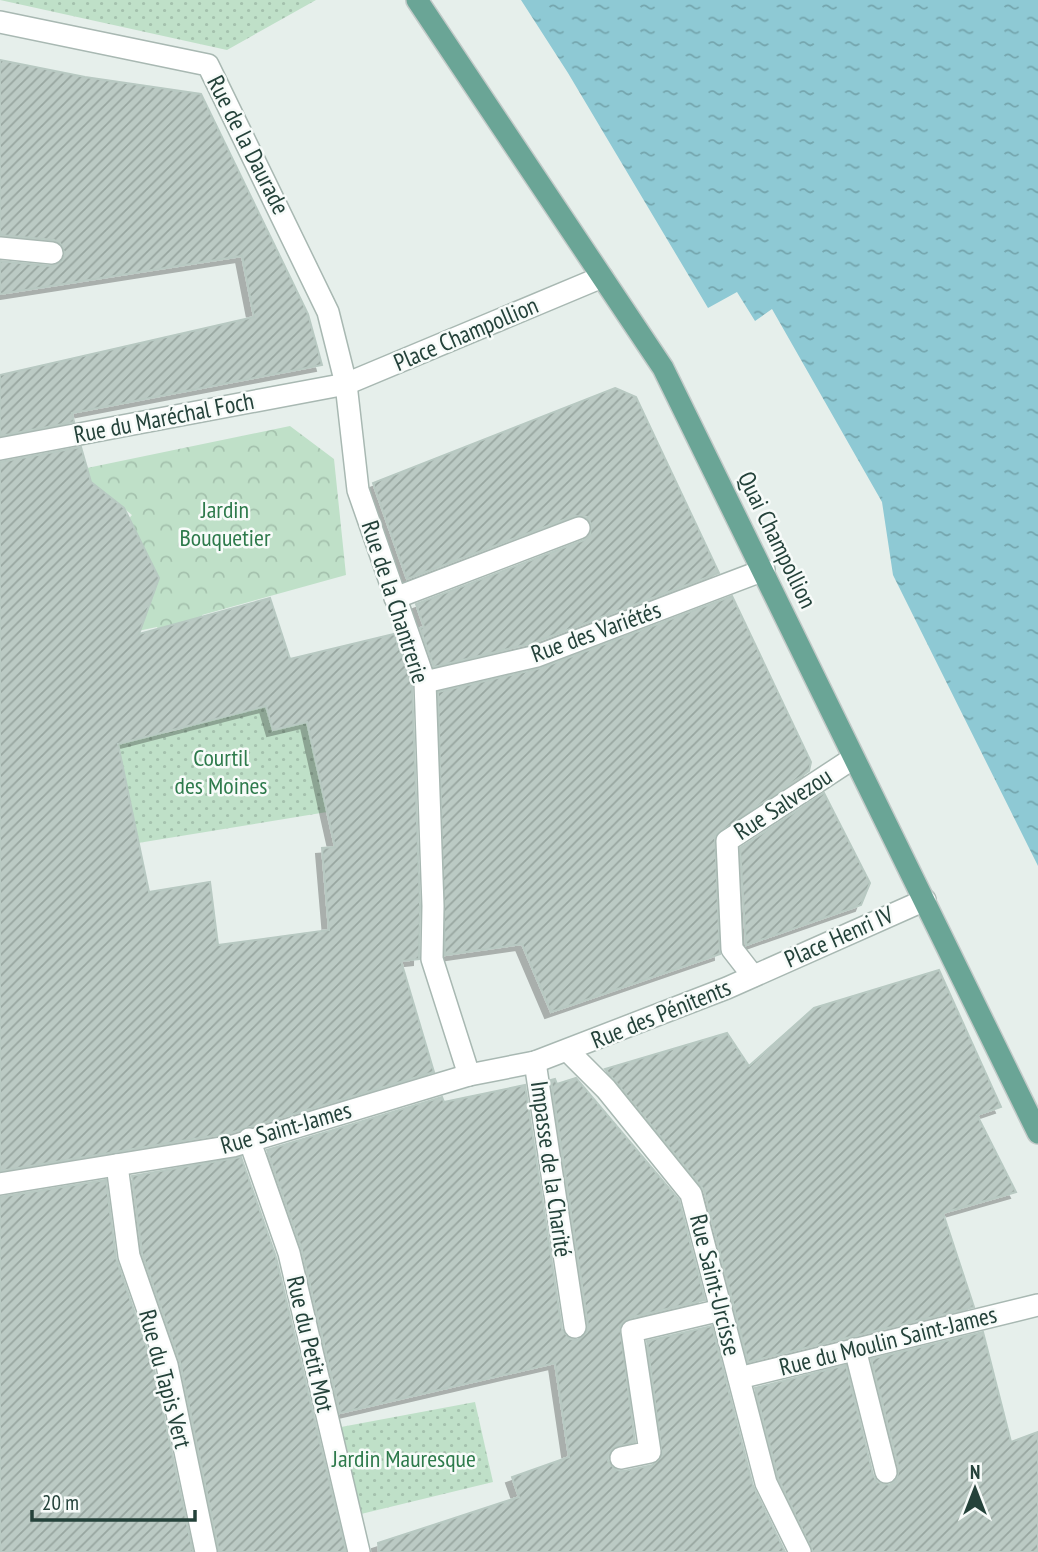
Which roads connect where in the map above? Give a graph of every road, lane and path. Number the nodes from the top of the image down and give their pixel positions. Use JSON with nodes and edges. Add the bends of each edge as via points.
{"nodes":[{"id":1,"x":417,"y":0,"type":"edge"},
{"id":2,"x":0,"y":22,"type":"edge"},
{"id":3,"x":0,"y":248,"type":"edge"},
{"id":4,"x":52,"y":253,"type":"dead end"},
{"id":5,"x":602,"y":277,"type":"junction"},
{"id":6,"x":337,"y":386,"type":"junction"},
{"id":7,"x":0,"y":449,"type":"edge"},
{"id":8,"x":579,"y":528,"type":"dead end"},
{"id":9,"x":764,"y":570,"type":"junction"},
{"id":10,"x":395,"y":598,"type":"junction"},
{"id":11,"x":425,"y":682,"type":"junction"},
{"id":12,"x":852,"y":759,"type":"junction"},
{"id":13,"x":925,"y":900,"type":"junction"},
{"id":14,"x":753,"y":976,"type":"junction"},
{"id":15,"x":568,"y":1051,"type":"junction"},
{"id":16,"x":535,"y":1062,"type":"junction"},
{"id":17,"x":470,"y":1075,"type":"junction"},
{"id":18,"x":1038,"y":1133,"type":"edge"},
{"id":19,"x":250,"y":1139,"type":"junction"},
{"id":20,"x":117,"y":1165,"type":"junction"},
{"id":21,"x":0,"y":1184,"type":"edge"},
{"id":22,"x":1038,"y":1304,"type":"edge"},
{"id":23,"x":721,"y":1310,"type":"junction"},
{"id":24,"x":575,"y":1328,"type":"dead end"},
{"id":25,"x":855,"y":1349,"type":"junction"},
{"id":26,"x":739,"y":1378,"type":"junction"},
{"id":27,"x":621,"y":1458,"type":"dead end"},
{"id":28,"x":886,"y":1472,"type":"dead end"},
{"id":29,"x":206,"y":1552,"type":"edge"},
{"id":30,"x":359,"y":1552,"type":"edge"},
{"id":31,"x":800,"y":1552,"type":"edge"}],
"edges":[{"from":1,"to":5,"type":"main road","name":"Quai Champollion"},
{"from":2,"to":6,"type":"street","name":"Rue de la Daurade","via":[[208,65],[328,312]]},
{"from":3,"to":4,"type":"street"},
{"from":5,"to":6,"type":"street","name":"Place Champollion"},
{"from":5,"to":9,"type":"main road","name":"Quai Champollion","via":[[663,368]]},
{"from":6,"to":7,"type":"street","name":"Rue du Maréchal Foch"},
{"from":6,"to":10,"type":"street","name":"Rue de la Chantrerie","via":[[358,490]]},
{"from":8,"to":10,"type":"street"},
{"from":9,"to":11,"type":"street","name":"Rue des Variétés","via":[[537,656]]},
{"from":9,"to":12,"type":"main road","name":"Quai Champollion"},
{"from":10,"to":11,"type":"street","name":"Rue de la Chantrerie"},
{"from":11,"to":17,"type":"street","name":"Rue de la Chantrerie","via":[[432,960]]},
{"from":12,"to":13,"type":"main road","name":"Quai Champollion"},
{"from":12,"to":14,"type":"street","name":"Rue Salvezou","via":[[727,841],[733,950]]},
{"from":13,"to":14,"type":"street","name":"Place Henri IV"},
{"from":13,"to":18,"type":"main road","name":"Quai Champollion"},
{"from":14,"to":15,"type":"street","name":"Rue des Pénitents"},
{"from":15,"to":16,"type":"street","name":"Rue Saint-James"},
{"from":15,"to":23,"type":"street","name":"Rue Saint-Urcisse","via":[[606,1089],[691,1194]]},
{"from":16,"to":17,"type":"street","name":"Rue Saint-James"},
{"from":16,"to":24,"type":"street","name":"Impasse de la Charité"},
{"from":17,"to":19,"type":"street","name":"Rue Saint-James"},
{"from":19,"to":20,"type":"street","name":"Rue Saint-James","via":[[233,1146]]},
{"from":19,"to":30,"type":"street","name":"Rue du Petit Mot","via":[[289,1253]]},
{"from":20,"to":21,"type":"street","name":"Rue Saint-James"},
{"from":20,"to":29,"type":"street","name":"Rue du Tapis Vert","via":[[129,1256],[167,1365]]},
{"from":22,"to":25,"type":"street","name":"Rue du Moulin Saint-James"},
{"from":23,"to":26,"type":"street","name":"Rue Saint-Urcisse"},
{"from":23,"to":27,"type":"street","via":[[632,1331],[650,1452]]},
{"from":25,"to":26,"type":"street","name":"Rue du Moulin Saint-James"},
{"from":25,"to":28,"type":"street"},
{"from":26,"to":31,"type":"street","name":"Rue Saint-Urcisse","via":[[766,1483]]}]}
